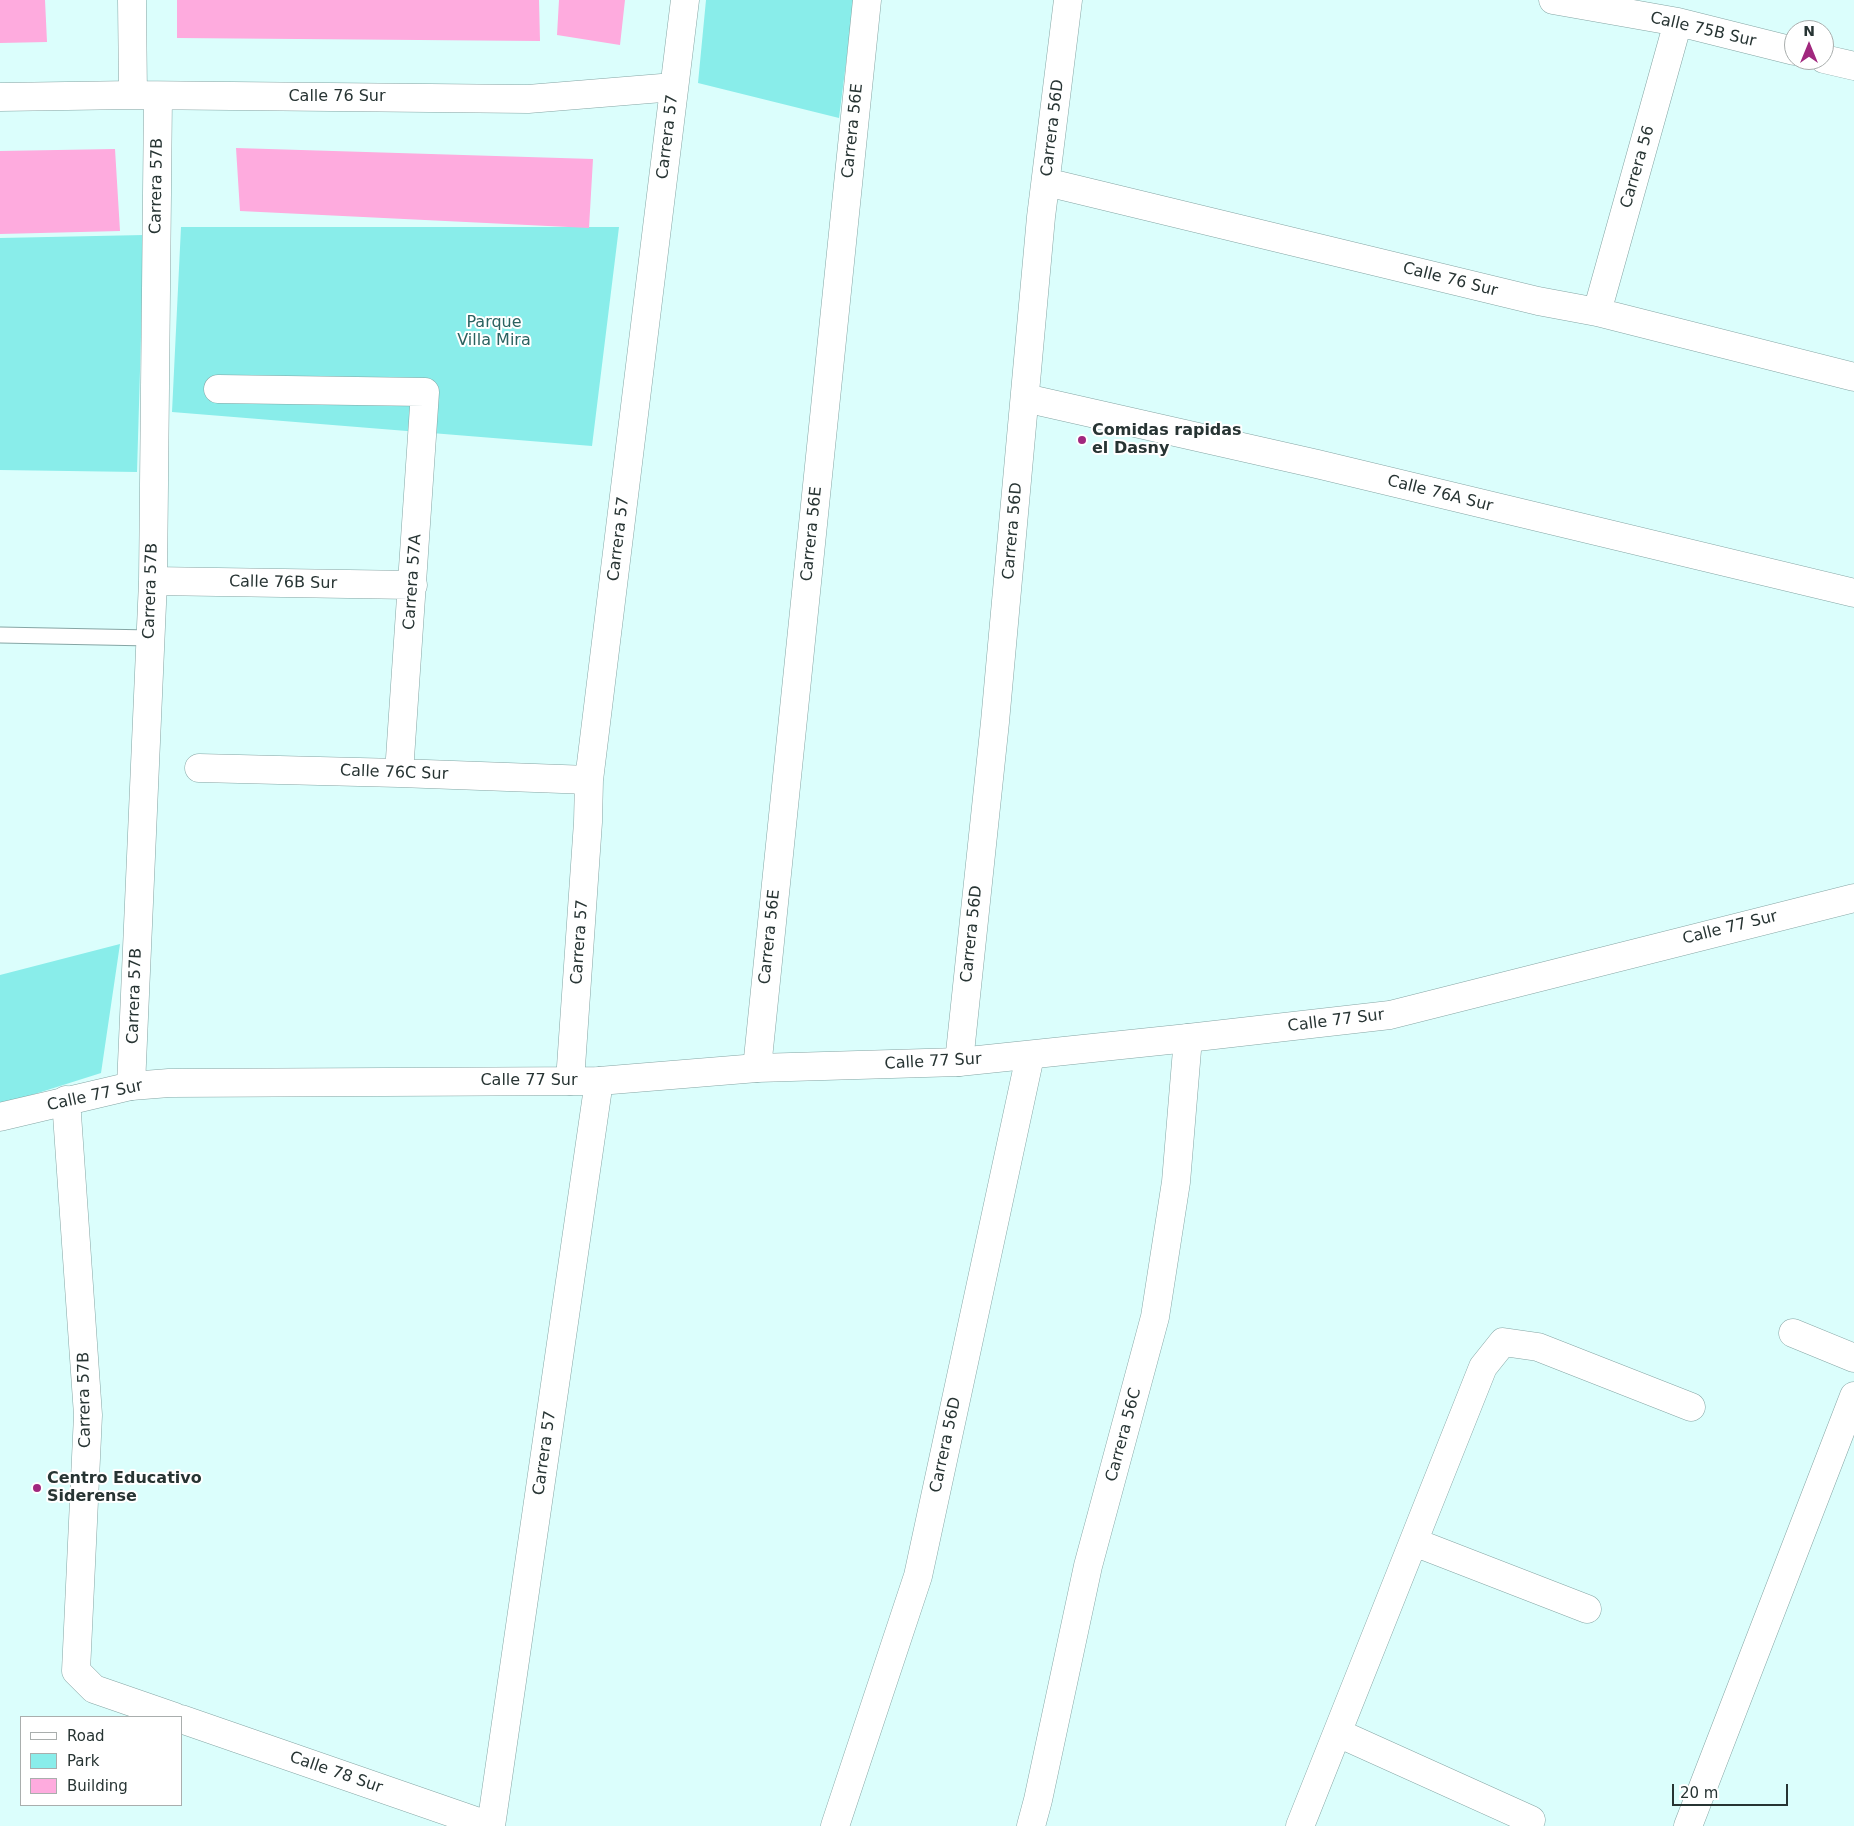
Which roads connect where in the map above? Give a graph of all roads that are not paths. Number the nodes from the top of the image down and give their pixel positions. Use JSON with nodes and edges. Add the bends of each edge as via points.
{"nodes":[{"id":1,"x":132,"y":0,"type":"edge"},
{"id":2,"x":685,"y":0,"type":"edge"},
{"id":3,"x":867,"y":0,"type":"edge"},
{"id":4,"x":1068,"y":0,"type":"edge"},
{"id":5,"x":1553,"y":0,"type":"edge"},
{"id":6,"x":1678,"y":22,"type":"junction"},
{"id":7,"x":1784,"y":48,"type":"edge"},
{"id":8,"x":1834,"y":61,"type":"edge"},
{"id":9,"x":1854,"y":66,"type":"edge"},
{"id":10,"x":674,"y":87,"type":"junction"},
{"id":11,"x":145,"y":95,"type":"junction"},
{"id":12,"x":0,"y":96,"type":"edge"},
{"id":13,"x":1046,"y":182,"type":"junction"},
{"id":14,"x":1597,"y":312,"type":"junction"},
{"id":15,"x":1854,"y":376,"type":"edge"},
{"id":16,"x":218,"y":389,"type":"dead end"},
{"id":17,"x":1025,"y":398,"type":"junction"},
{"id":18,"x":152,"y":581,"type":"junction"},
{"id":19,"x":413,"y":585,"type":"junction"},
{"id":20,"x":1854,"y":593,"type":"edge"},
{"id":21,"x":0,"y":635,"type":"edge"},
{"id":22,"x":150,"y":638,"type":"junction"},
{"id":23,"x":199,"y":768,"type":"dead end"},
{"id":24,"x":399,"y":773,"type":"junction"},
{"id":25,"x":590,"y":780,"type":"junction"},
{"id":26,"x":1854,"y":898,"type":"edge"},
{"id":27,"x":1188,"y":1038,"type":"junction"},
{"id":28,"x":1030,"y":1056,"type":"junction"},
{"id":29,"x":958,"y":1062,"type":"junction"},
{"id":30,"x":757,"y":1068,"type":"junction"},
{"id":31,"x":570,"y":1081,"type":"junction"},
{"id":32,"x":599,"y":1081,"type":"junction"},
{"id":33,"x":131,"y":1086,"type":"junction"},
{"id":34,"x":66,"y":1100,"type":"junction"},
{"id":35,"x":0,"y":1117,"type":"edge"},
{"id":36,"x":1793,"y":1334,"type":"dead end"},
{"id":37,"x":1854,"y":1358,"type":"edge"},
{"id":38,"x":1854,"y":1396,"type":"edge"},
{"id":39,"x":1692,"y":1407,"type":"dead end"},
{"id":40,"x":1414,"y":1542,"type":"junction"},
{"id":41,"x":1587,"y":1609,"type":"dead end"},
{"id":42,"x":172,"y":1716,"type":"edge"},
{"id":43,"x":182,"y":1719,"type":"edge"},
{"id":44,"x":1338,"y":1733,"type":"junction"},
{"id":45,"x":1531,"y":1820,"type":"dead end"},
{"id":46,"x":490,"y":1826,"type":"edge"},
{"id":47,"x":835,"y":1826,"type":"edge"},
{"id":48,"x":1031,"y":1826,"type":"edge"},
{"id":49,"x":1300,"y":1826,"type":"edge"},
{"id":50,"x":1688,"y":1826,"type":"edge"}],
"edges":[{"from":1,"to":11,"type":"street","name":"Carrera 57B"},
{"from":2,"to":10,"type":"street","name":"Carrera 57"},
{"from":3,"to":30,"type":"street","name":"Carrera 56E"},
{"from":4,"to":13,"type":"street","name":"Carrera 56D"},
{"from":5,"to":6,"type":"street","name":"Calle 75B Sur"},
{"from":6,"to":7,"type":"street","name":"Calle 75B Sur"},
{"from":6,"to":14,"type":"street","name":"Carrera 56"},
{"from":8,"to":9,"type":"street"},
{"from":10,"to":11,"type":"street","name":"Calle 76 Sur","via":[[528,99]]},
{"from":10,"to":25,"type":"street","name":"Carrera 57"},
{"from":11,"to":12,"type":"street","name":"Calle 76 Sur"},
{"from":11,"to":18,"type":"street","name":"Carrera 57B"},
{"from":13,"to":14,"type":"street","name":"Calle 76 Sur","via":[[1529,299]]},
{"from":13,"to":17,"type":"street","name":"Carrera 56D"},
{"from":14,"to":15,"type":"street","name":"Calle 76 Sur"},
{"from":16,"to":19,"type":"street","name":"Carrera 57A","via":[[425,392]]},
{"from":17,"to":20,"type":"street","name":"Calle 76A Sur","via":[[1317,464]]},
{"from":17,"to":29,"type":"street","name":"Carrera 56D","via":[[996,712]]},
{"from":18,"to":19,"type":"street","name":"Calle 76B Sur"},
{"from":18,"to":22,"type":"street","name":"Carrera 57B"},
{"from":19,"to":24,"type":"street","name":"Carrera 57A"},
{"from":21,"to":22,"type":"lane"},
{"from":22,"to":33,"type":"street","name":"Carrera 57B"},
{"from":23,"to":24,"type":"street","name":"Calle 76C Sur"},
{"from":24,"to":25,"type":"street","name":"Calle 76C Sur"},
{"from":25,"to":31,"type":"street","name":"Carrera 57"},
{"from":26,"to":27,"type":"street","name":"Calle 77 Sur","via":[[1390,1015]]},
{"from":27,"to":28,"type":"street","name":"Calle 77 Sur"},
{"from":27,"to":48,"type":"street","name":"Carrera 56C","via":[[1176,1182],[1155,1318],[1088,1566]]},
{"from":28,"to":29,"type":"street","name":"Calle 77 Sur"},
{"from":28,"to":47,"type":"street","name":"Carrera 56D","via":[[918,1576]]},
{"from":29,"to":30,"type":"street","name":"Calle 77 Sur"},
{"from":30,"to":32,"type":"street","name":"Calle 77 Sur"},
{"from":31,"to":32,"type":"street","name":"Calle 77 Sur"},
{"from":31,"to":33,"type":"street","name":"Calle 77 Sur","via":[[169,1083]]},
{"from":32,"to":46,"type":"street","name":"Carrera 57"},
{"from":33,"to":34,"type":"street","name":"Calle 77 Sur"},
{"from":34,"to":35,"type":"street","name":"Calle 77 Sur"},
{"from":34,"to":42,"type":"street","name":"Carrera 57B","via":[[88,1415],[76,1671],[94,1689]]},
{"from":36,"to":37,"type":"street"},
{"from":38,"to":50,"type":"street"},
{"from":39,"to":40,"type":"street","via":[[1538,1347],[1503,1342],[1483,1367]]},
{"from":40,"to":41,"type":"street"},
{"from":40,"to":44,"type":"street"},
{"from":43,"to":46,"type":"street","name":"Calle 78 Sur"},
{"from":44,"to":45,"type":"street"},
{"from":44,"to":49,"type":"street"}]}
